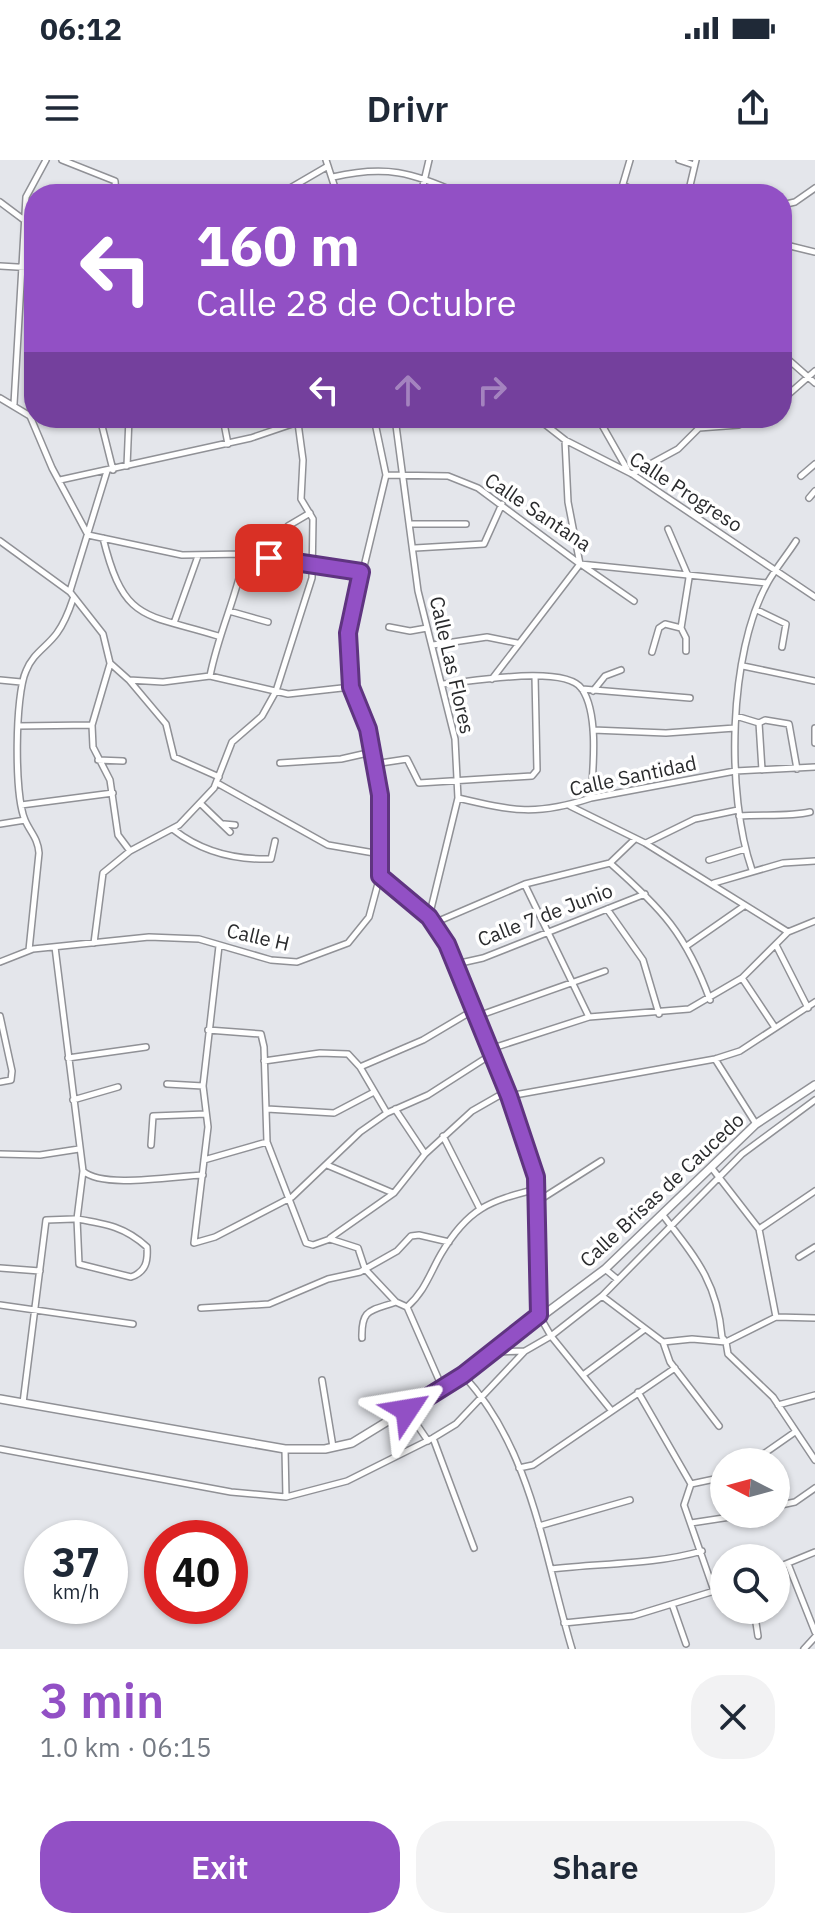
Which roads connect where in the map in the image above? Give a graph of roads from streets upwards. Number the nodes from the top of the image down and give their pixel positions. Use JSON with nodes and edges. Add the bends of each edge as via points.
{"nodes":[{"id":1,"x":46,"y":160,"type":"edge"},
{"id":2,"x":62,"y":160,"type":"edge"},
{"id":3,"x":429,"y":160,"type":"edge"},
{"id":4,"x":630,"y":160,"type":"edge"},
{"id":5,"x":679,"y":160,"type":"edge"},
{"id":6,"x":695,"y":162,"type":"edge"},
{"id":7,"x":327,"y":163,"type":"edge"},
{"id":8,"x":333,"y":177,"type":"junction"},
{"id":9,"x":425,"y":178,"type":"junction"},
{"id":10,"x":33,"y":184,"type":"edge"},
{"id":11,"x":115,"y":184,"type":"edge"},
{"id":12,"x":296,"y":184,"type":"edge"},
{"id":13,"x":335,"y":184,"type":"edge"},
{"id":14,"x":424,"y":184,"type":"edge"},
{"id":15,"x":438,"y":184,"type":"edge"},
{"id":16,"x":625,"y":184,"type":"edge"},
{"id":17,"x":690,"y":184,"type":"edge"},
{"id":18,"x":815,"y":188,"type":"edge"},
{"id":19,"x":0,"y":202,"type":"edge"},
{"id":20,"x":792,"y":203,"type":"edge"},
{"id":21,"x":24,"y":220,"type":"edge"},
{"id":22,"x":792,"y":246,"type":"edge"},
{"id":23,"x":815,"y":252,"type":"edge"},
{"id":24,"x":0,"y":266,"type":"edge"},
{"id":25,"x":24,"y":267,"type":"joint"},
{"id":26,"x":792,"y":363,"type":"edge"},
{"id":27,"x":815,"y":371,"type":"edge"},
{"id":28,"x":812,"y":381,"type":"edge"},
{"id":29,"x":792,"y":394,"type":"edge"},
{"id":30,"x":0,"y":398,"type":"edge"},
{"id":31,"x":14,"y":404,"type":"junction"},
{"id":32,"x":24,"y":412,"type":"edge"},
{"id":33,"x":36,"y":428,"type":"edge"},
{"id":34,"x":102,"y":428,"type":"edge"},
{"id":35,"x":129,"y":428,"type":"edge"},
{"id":36,"x":225,"y":428,"type":"edge"},
{"id":37,"x":281,"y":428,"type":"edge"},
{"id":38,"x":299,"y":428,"type":"edge"},
{"id":39,"x":376,"y":428,"type":"edge"},
{"id":40,"x":397,"y":428,"type":"edge"},
{"id":41,"x":550,"y":428,"type":"edge"},
{"id":42,"x":604,"y":428,"type":"edge"},
{"id":43,"x":699,"y":428,"type":"edge"},
{"id":44,"x":565,"y":440,"type":"junction"},
{"id":45,"x":228,"y":444,"type":"junction"},
{"id":46,"x":815,"y":464,"type":"edge"},
{"id":47,"x":127,"y":466,"type":"junction"},
{"id":48,"x":110,"y":470,"type":"junction"},
{"id":49,"x":630,"y":472,"type":"junction"},
{"id":50,"x":404,"y":473,"type":"junction"},
{"id":51,"x":386,"y":475,"type":"junction"},
{"id":52,"x":801,"y":476,"type":"dead end"},
{"id":53,"x":60,"y":480,"type":"junction"},
{"id":54,"x":815,"y":491,"type":"edge"},
{"id":55,"x":809,"y":498,"type":"dead end"},
{"id":56,"x":502,"y":504,"type":"junction"},
{"id":57,"x":310,"y":513,"type":"junction"},
{"id":58,"x":412,"y":524,"type":"junction"},
{"id":59,"x":466,"y":524,"type":"dead end"},
{"id":60,"x":668,"y":529,"type":"dead end"},
{"id":61,"x":88,"y":535,"type":"junction"},
{"id":62,"x":103,"y":538,"type":"junction"},
{"id":63,"x":0,"y":541,"type":"edge"},
{"id":64,"x":796,"y":541,"type":"dead end"},
{"id":65,"x":415,"y":548,"type":"junction"},
{"id":66,"x":245,"y":554,"type":"junction"},
{"id":67,"x":198,"y":556,"type":"junction"},
{"id":68,"x":274,"y":559,"type":"junction"},
{"id":69,"x":580,"y":564,"type":"junction"},
{"id":70,"x":313,"y":565,"type":"junction"},
{"id":71,"x":776,"y":571,"type":"junction"},
{"id":72,"x":361,"y":572,"type":"junction"},
{"id":73,"x":689,"y":578,"type":"junction"},
{"id":74,"x":767,"y":583,"type":"junction"},
{"id":75,"x":72,"y":595,"type":"junction"},
{"id":76,"x":815,"y":597,"type":"edge"},
{"id":77,"x":634,"y":601,"type":"dead end"},
{"id":78,"x":757,"y":610,"type":"junction"},
{"id":79,"x":229,"y":611,"type":"junction"},
{"id":80,"x":268,"y":622,"type":"dead end"},
{"id":81,"x":174,"y":623,"type":"junction"},
{"id":82,"x":389,"y":627,"type":"dead end"},
{"id":83,"x":427,"y":628,"type":"junction"},
{"id":84,"x":681,"y":628,"type":"junction"},
{"id":85,"x":218,"y":636,"type":"junction"},
{"id":86,"x":517,"y":643,"type":"junction"},
{"id":87,"x":433,"y":645,"type":"junction"},
{"id":88,"x":782,"y":647,"type":"dead end"},
{"id":89,"x":686,"y":651,"type":"dead end"},
{"id":90,"x":652,"y":652,"type":"dead end"},
{"id":91,"x":110,"y":663,"type":"junction"},
{"id":92,"x":743,"y":666,"type":"junction"},
{"id":93,"x":621,"y":670,"type":"dead end"},
{"id":94,"x":210,"y":676,"type":"junction"},
{"id":95,"x":535,"y":676,"type":"junction"},
{"id":96,"x":492,"y":679,"type":"junction"},
{"id":97,"x":0,"y":680,"type":"edge"},
{"id":98,"x":129,"y":680,"type":"junction"},
{"id":99,"x":815,"y":681,"type":"edge"},
{"id":100,"x":21,"y":682,"type":"junction"},
{"id":101,"x":443,"y":684,"type":"junction"},
{"id":102,"x":351,"y":687,"type":"junction"},
{"id":103,"x":582,"y":689,"type":"junction"},
{"id":104,"x":276,"y":691,"type":"junction"},
{"id":105,"x":593,"y":691,"type":"junction"},
{"id":106,"x":690,"y":698,"type":"dead end"},
{"id":107,"x":736,"y":716,"type":"junction"},
{"id":108,"x":759,"y":723,"type":"junction"},
{"id":109,"x":92,"y":725,"type":"junction"},
{"id":110,"x":18,"y":726,"type":"junction"},
{"id":111,"x":735,"y":728,"type":"junction"},
{"id":112,"x":815,"y":728,"type":"edge"},
{"id":113,"x":593,"y":730,"type":"junction"},
{"id":114,"x":815,"y":743,"type":"edge"},
{"id":115,"x":372,"y":752,"type":"junction"},
{"id":116,"x":97,"y":760,"type":"junction"},
{"id":117,"x":123,"y":761,"type":"dead end"},
{"id":118,"x":280,"y":763,"type":"dead end"},
{"id":119,"x":374,"y":764,"type":"junction"},
{"id":120,"x":815,"y":767,"type":"edge"},
{"id":121,"x":797,"y":769,"type":"junction"},
{"id":122,"x":762,"y":770,"type":"junction"},
{"id":123,"x":735,"y":771,"type":"junction"},
{"id":124,"x":459,"y":778,"type":"junction"},
{"id":125,"x":218,"y":780,"type":"junction"},
{"id":126,"x":113,"y":793,"type":"junction"},
{"id":127,"x":458,"y":798,"type":"junction"},
{"id":128,"x":591,"y":798,"type":"junction"},
{"id":129,"x":200,"y":803,"type":"junction"},
{"id":130,"x":21,"y":805,"type":"junction"},
{"id":131,"x":569,"y":806,"type":"junction"},
{"id":132,"x":810,"y":812,"type":"dead end"},
{"id":133,"x":739,"y":813,"type":"junction"},
{"id":134,"x":25,"y":820,"type":"junction"},
{"id":135,"x":0,"y":824,"type":"edge"},
{"id":136,"x":223,"y":824,"type":"junction"},
{"id":137,"x":235,"y":825,"type":"dead end"},
{"id":138,"x":174,"y":830,"type":"junction"},
{"id":139,"x":230,"y":832,"type":"dead end"},
{"id":140,"x":635,"y":839,"type":"junction"},
{"id":141,"x":275,"y":841,"type":"dead end"},
{"id":142,"x":645,"y":843,"type":"junction"},
{"id":143,"x":745,"y":849,"type":"junction"},
{"id":144,"x":130,"y":851,"type":"junction"},
{"id":145,"x":380,"y":854,"type":"junction"},
{"id":146,"x":709,"y":860,"type":"dead end"},
{"id":147,"x":815,"y":861,"type":"edge"},
{"id":148,"x":610,"y":863,"type":"junction"},
{"id":149,"x":752,"y":870,"type":"junction"},
{"id":150,"x":380,"y":876,"type":"junction"},
{"id":151,"x":525,"y":884,"type":"junction"},
{"id":152,"x":713,"y":884,"type":"junction"},
{"id":153,"x":645,"y":894,"type":"junction"},
{"id":154,"x":744,"y":906,"type":"junction"},
{"id":155,"x":607,"y":909,"type":"junction"},
{"id":156,"x":429,"y":917,"type":"junction"},
{"id":157,"x":815,"y":921,"type":"edge"},
{"id":158,"x":434,"y":923,"type":"junction"},
{"id":159,"x":788,"y":932,"type":"junction"},
{"id":160,"x":546,"y":933,"type":"junction"},
{"id":161,"x":94,"y":943,"type":"junction"},
{"id":162,"x":688,"y":945,"type":"junction"},
{"id":163,"x":776,"y":945,"type":"junction"},
{"id":164,"x":219,"y":946,"type":"junction"},
{"id":165,"x":55,"y":947,"type":"junction"},
{"id":166,"x":29,"y":950,"type":"junction"},
{"id":167,"x":0,"y":962,"type":"edge"},
{"id":168,"x":456,"y":964,"type":"junction"},
{"id":169,"x":605,"y":971,"type":"dead end"},
{"id":170,"x":742,"y":978,"type":"junction"},
{"id":171,"x":572,"y":983,"type":"junction"},
{"id":172,"x":710,"y":1000,"type":"junction"},
{"id":173,"x":815,"y":1002,"type":"edge"},
{"id":174,"x":808,"y":1008,"type":"junction"},
{"id":175,"x":473,"y":1014,"type":"junction"},
{"id":176,"x":659,"y":1014,"type":"junction"},
{"id":177,"x":0,"y":1016,"type":"edge"},
{"id":178,"x":589,"y":1017,"type":"junction"},
{"id":179,"x":774,"y":1026,"type":"junction"},
{"id":180,"x":208,"y":1030,"type":"junction"},
{"id":181,"x":146,"y":1047,"type":"dead end"},
{"id":182,"x":491,"y":1051,"type":"junction"},
{"id":183,"x":68,"y":1058,"type":"junction"},
{"id":184,"x":715,"y":1059,"type":"junction"},
{"id":185,"x":264,"y":1061,"type":"junction"},
{"id":186,"x":360,"y":1067,"type":"junction"},
{"id":187,"x":0,"y":1082,"type":"edge"},
{"id":188,"x":167,"y":1084,"type":"dead end"},
{"id":189,"x":815,"y":1085,"type":"edge"},
{"id":190,"x":203,"y":1086,"type":"junction"},
{"id":191,"x":118,"y":1087,"type":"dead end"},
{"id":192,"x":374,"y":1092,"type":"junction"},
{"id":193,"x":508,"y":1094,"type":"junction"},
{"id":194,"x":73,"y":1100,"type":"junction"},
{"id":195,"x":815,"y":1100,"type":"edge"},
{"id":196,"x":267,"y":1109,"type":"junction"},
{"id":197,"x":395,"y":1109,"type":"junction"},
{"id":198,"x":387,"y":1113,"type":"junction"},
{"id":199,"x":206,"y":1114,"type":"junction"},
{"id":200,"x":755,"y":1125,"type":"junction"},
{"id":201,"x":443,"y":1136,"type":"junction"},
{"id":202,"x":762,"y":1137,"type":"junction"},
{"id":203,"x":267,"y":1142,"type":"junction"},
{"id":204,"x":151,"y":1145,"type":"dead end"},
{"id":205,"x":79,"y":1149,"type":"junction"},
{"id":206,"x":0,"y":1154,"type":"edge"},
{"id":207,"x":425,"y":1154,"type":"junction"},
{"id":208,"x":204,"y":1160,"type":"junction"},
{"id":209,"x":601,"y":1161,"type":"dead end"},
{"id":210,"x":327,"y":1165,"type":"junction"},
{"id":211,"x":711,"y":1167,"type":"junction"},
{"id":212,"x":83,"y":1171,"type":"junction"},
{"id":213,"x":203,"y":1175,"type":"junction"},
{"id":214,"x":719,"y":1177,"type":"junction"},
{"id":215,"x":537,"y":1189,"type":"junction"},
{"id":216,"x":815,"y":1191,"type":"edge"},
{"id":217,"x":394,"y":1193,"type":"junction"},
{"id":218,"x":287,"y":1200,"type":"junction"},
{"id":219,"x":537,"y":1202,"type":"junction"},
{"id":220,"x":479,"y":1207,"type":"junction"},
{"id":221,"x":662,"y":1214,"type":"junction"},
{"id":222,"x":77,"y":1219,"type":"junction"},
{"id":223,"x":671,"y":1225,"type":"junction"},
{"id":224,"x":759,"y":1229,"type":"junction"},
{"id":225,"x":330,"y":1239,"type":"junction"},
{"id":226,"x":449,"y":1242,"type":"junction"},
{"id":227,"x":815,"y":1247,"type":"edge"},
{"id":228,"x":799,"y":1257,"type":"dead end"},
{"id":229,"x":0,"y":1268,"type":"edge"},
{"id":230,"x":365,"y":1269,"type":"junction"},
{"id":231,"x":605,"y":1269,"type":"junction"},
{"id":232,"x":40,"y":1271,"type":"junction"},
{"id":233,"x":617,"y":1279,"type":"junction"},
{"id":234,"x":602,"y":1296,"type":"junction"},
{"id":235,"x":396,"y":1302,"type":"junction"},
{"id":236,"x":0,"y":1305,"type":"edge"},
{"id":237,"x":407,"y":1307,"type":"junction"},
{"id":238,"x":201,"y":1308,"type":"dead end"},
{"id":239,"x":35,"y":1310,"type":"junction"},
{"id":240,"x":539,"y":1315,"type":"junction"},
{"id":241,"x":776,"y":1317,"type":"junction"},
{"id":242,"x":815,"y":1318,"type":"edge"},
{"id":243,"x":133,"y":1324,"type":"dead end"},
{"id":244,"x":645,"y":1329,"type":"junction"},
{"id":245,"x":551,"y":1336,"type":"junction"},
{"id":246,"x":362,"y":1338,"type":"dead end"},
{"id":247,"x":663,"y":1342,"type":"junction"},
{"id":248,"x":726,"y":1342,"type":"junction"},
{"id":249,"x":525,"y":1351,"type":"junction"},
{"id":250,"x":494,"y":1352,"type":"junction"},
{"id":251,"x":675,"y":1368,"type":"junction"},
{"id":252,"x":463,"y":1375,"type":"junction"},
{"id":253,"x":583,"y":1375,"type":"junction"},
{"id":254,"x":322,"y":1380,"type":"dead end"},
{"id":255,"x":442,"y":1387,"type":"junction"},
{"id":256,"x":638,"y":1392,"type":"junction"},
{"id":257,"x":815,"y":1395,"type":"edge"},
{"id":258,"x":482,"y":1396,"type":"junction"},
{"id":259,"x":0,"y":1399,"type":"edge"},
{"id":260,"x":23,"y":1403,"type":"junction"},
{"id":261,"x":778,"y":1405,"type":"junction"},
{"id":262,"x":407,"y":1410,"type":"junction"},
{"id":263,"x":611,"y":1410,"type":"junction"},
{"id":264,"x":719,"y":1426,"type":"dead end"},
{"id":265,"x":795,"y":1432,"type":"junction"},
{"id":266,"x":430,"y":1440,"type":"junction"},
{"id":267,"x":333,"y":1447,"type":"junction"},
{"id":268,"x":772,"y":1448,"type":"edge"},
{"id":269,"x":0,"y":1449,"type":"edge"},
{"id":270,"x":285,"y":1449,"type":"junction"},
{"id":271,"x":815,"y":1460,"type":"edge"},
{"id":272,"x":519,"y":1468,"type":"junction"},
{"id":273,"x":710,"y":1480,"type":"edge"},
{"id":274,"x":691,"y":1484,"type":"junction"},
{"id":275,"x":815,"y":1488,"type":"edge"},
{"id":276,"x":286,"y":1497,"type":"junction"},
{"id":277,"x":630,"y":1500,"type":"dead end"},
{"id":278,"x":790,"y":1503,"type":"edge"},
{"id":279,"x":710,"y":1520,"type":"edge"},
{"id":280,"x":691,"y":1523,"type":"junction"},
{"id":281,"x":539,"y":1526,"type":"junction"},
{"id":282,"x":474,"y":1548,"type":"dead end"},
{"id":283,"x":702,"y":1551,"type":"junction"},
{"id":284,"x":815,"y":1552,"type":"edge"},
{"id":285,"x":790,"y":1563,"type":"edge"},
{"id":286,"x":551,"y":1569,"type":"junction"},
{"id":287,"x":790,"y":1569,"type":"edge"},
{"id":288,"x":710,"y":1578,"type":"edge"},
{"id":289,"x":710,"y":1592,"type":"edge"},
{"id":290,"x":672,"y":1604,"type":"junction"},
{"id":291,"x":564,"y":1623,"type":"junction"},
{"id":292,"x":756,"y":1624,"type":"edge"},
{"id":293,"x":815,"y":1635,"type":"edge"},
{"id":294,"x":758,"y":1636,"type":"dead end"},
{"id":295,"x":686,"y":1644,"type":"dead end"},
{"id":296,"x":572,"y":1649,"type":"edge"},
{"id":297,"x":804,"y":1649,"type":"edge"}],
"edges":[{"from":1,"to":10,"type":"street"},
{"from":2,"to":11,"type":"street"},
{"from":3,"to":9,"type":"street"},
{"from":4,"to":16,"type":"street"},
{"from":5,"to":6,"type":"street"},
{"from":6,"to":17,"type":"street"},
{"from":7,"to":8,"type":"street"},
{"from":7,"to":12,"type":"street"},
{"from":8,"to":9,"type":"street","via":[[387,169]]},
{"from":8,"to":13,"type":"street"},
{"from":9,"to":14,"type":"street"},
{"from":9,"to":15,"type":"street"},
{"from":18,"to":20,"type":"street"},
{"from":19,"to":21,"type":"street"},
{"from":22,"to":23,"type":"street"},
{"from":24,"to":25,"type":"street"},
{"from":25,"to":31,"type":"street"},
{"from":26,"to":28,"type":"street"},
{"from":27,"to":28,"type":"street"},
{"from":28,"to":29,"type":"street"},
{"from":30,"to":31,"type":"street"},
{"from":31,"to":32,"type":"street"},
{"from":33,"to":53,"type":"street"},
{"from":34,"to":48,"type":"street"},
{"from":35,"to":47,"type":"street"},
{"from":36,"to":45,"type":"street"},
{"from":37,"to":45,"type":"street"},
{"from":38,"to":57,"type":"street","via":[[301,499]]},
{"from":39,"to":51,"type":"street","name":"Calle H"},
{"from":40,"to":50,"type":"street","name":"Calle Las Flores"},
{"from":41,"to":44,"type":"street","name":"Calle Progreso"},
{"from":42,"to":49,"type":"street"},
{"from":43,"to":49,"type":"street","via":[[678,449]]},
{"from":44,"to":49,"type":"street","name":"Calle Progreso"},
{"from":44,"to":69,"type":"street","via":[[568,502]]},
{"from":45,"to":47,"type":"street"},
{"from":46,"to":52,"type":"street"},
{"from":47,"to":48,"type":"street"},
{"from":48,"to":53,"type":"street"},
{"from":48,"to":61,"type":"street"},
{"from":49,"to":71,"type":"street","name":"Calle Progreso"},
{"from":50,"to":51,"type":"street","name":"Calle Santana"},
{"from":50,"to":56,"type":"street","name":"Calle Santana","via":[[448,476]]},
{"from":50,"to":58,"type":"street","name":"Calle Las Flores"},
{"from":51,"to":72,"type":"street","name":"Calle H"},
{"from":53,"to":61,"type":"street"},
{"from":54,"to":55,"type":"street"},
{"from":56,"to":65,"type":"street","via":[[484,544]]},
{"from":56,"to":69,"type":"street","name":"Calle Santana"},
{"from":57,"to":68,"type":"street","via":[[288,526]]},
{"from":57,"to":70,"type":"street"},
{"from":58,"to":59,"type":"street"},
{"from":58,"to":65,"type":"street","name":"Calle Las Flores"},
{"from":60,"to":73,"type":"street"},
{"from":61,"to":62,"type":"street"},
{"from":61,"to":75,"type":"street"},
{"from":62,"to":67,"type":"street"},
{"from":62,"to":81,"type":"street","via":[[112,572],[131,604],[141,614]]},
{"from":63,"to":75,"type":"street"},
{"from":64,"to":71,"type":"street"},
{"from":65,"to":83,"type":"street","name":"Calle Las Flores"},
{"from":66,"to":67,"type":"street"},
{"from":66,"to":68,"type":"street"},
{"from":66,"to":79,"type":"street"},
{"from":67,"to":81,"type":"street"},
{"from":68,"to":70,"type":"street"},
{"from":69,"to":73,"type":"street","name":"Calle Santana"},
{"from":69,"to":77,"type":"street"},
{"from":69,"to":86,"type":"street"},
{"from":70,"to":72,"type":"street"},
{"from":70,"to":104,"type":"street"},
{"from":71,"to":74,"type":"street"},
{"from":71,"to":76,"type":"street","name":"Calle Progreso"},
{"from":72,"to":102,"type":"street","name":"Calle H","via":[[348,633]]},
{"from":73,"to":74,"type":"street","name":"Calle Santana"},
{"from":73,"to":84,"type":"street"},
{"from":74,"to":78,"type":"street"},
{"from":75,"to":91,"type":"street","via":[[103,634]]},
{"from":75,"to":100,"type":"street","via":[[56,636],[39,648]]},
{"from":78,"to":88,"type":"street","via":[[786,624]]},
{"from":78,"to":92,"type":"street"},
{"from":79,"to":80,"type":"street"},
{"from":79,"to":85,"type":"street"},
{"from":81,"to":85,"type":"street"},
{"from":82,"to":83,"type":"street"},
{"from":83,"to":87,"type":"street","name":"Calle Las Flores"},
{"from":84,"to":89,"type":"street"},
{"from":84,"to":90,"type":"street","via":[[661,625]]},
{"from":85,"to":94,"type":"street"},
{"from":86,"to":87,"type":"street","via":[[487,637]]},
{"from":86,"to":96,"type":"street"},
{"from":87,"to":101,"type":"street","name":"Calle Las Flores"},
{"from":91,"to":98,"type":"street"},
{"from":91,"to":109,"type":"street"},
{"from":92,"to":99,"type":"street"},
{"from":92,"to":107,"type":"street"},
{"from":93,"to":105,"type":"street","via":[[605,676]]},
{"from":94,"to":98,"type":"street"},
{"from":94,"to":104,"type":"street"},
{"from":95,"to":96,"type":"street"},
{"from":95,"to":103,"type":"street","via":[[573,682]]},
{"from":95,"to":124,"type":"street","via":[[536,774]]},
{"from":96,"to":101,"type":"street"},
{"from":97,"to":100,"type":"street"},
{"from":98,"to":125,"type":"street","via":[[166,724],[174,757]]},
{"from":100,"to":110,"type":"street"},
{"from":101,"to":124,"type":"street","name":"Calle Las Flores"},
{"from":102,"to":104,"type":"street"},
{"from":102,"to":115,"type":"street","name":"Calle H"},
{"from":103,"to":105,"type":"street"},
{"from":103,"to":113,"type":"street"},
{"from":104,"to":125,"type":"street","via":[[262,716],[232,742]]},
{"from":105,"to":106,"type":"street"},
{"from":107,"to":108,"type":"street"},
{"from":107,"to":111,"type":"street"},
{"from":108,"to":121,"type":"street","via":[[789,724]]},
{"from":108,"to":122,"type":"street"},
{"from":109,"to":110,"type":"street"},
{"from":109,"to":116,"type":"street"},
{"from":110,"to":130,"type":"street"},
{"from":111,"to":113,"type":"street","via":[[666,733]]},
{"from":111,"to":123,"type":"street"},
{"from":112,"to":114,"type":"street"},
{"from":113,"to":128,"type":"street"},
{"from":115,"to":118,"type":"street"},
{"from":115,"to":119,"type":"street","name":"Calle H"},
{"from":116,"to":117,"type":"street"},
{"from":116,"to":126,"type":"street"},
{"from":119,"to":124,"type":"street","via":[[407,759],[419,783]]},
{"from":119,"to":145,"type":"street","name":"Calle H"},
{"from":120,"to":121,"type":"street","name":"Calle Santidad"},
{"from":121,"to":122,"type":"street","name":"Calle Santidad"},
{"from":122,"to":123,"type":"street","name":"Calle Santidad"},
{"from":123,"to":128,"type":"street","name":"Calle Santidad"},
{"from":123,"to":133,"type":"street"},
{"from":124,"to":127,"type":"street","name":"Calle Las Flores"},
{"from":125,"to":129,"type":"street"},
{"from":125,"to":145,"type":"street","via":[[328,845]]},
{"from":126,"to":130,"type":"street"},
{"from":126,"to":144,"type":"street","via":[[118,835]]},
{"from":127,"to":131,"type":"street","name":"Calle Santidad","via":[[523,812]]},
{"from":127,"to":156,"type":"street","name":"Calle Las Flores"},
{"from":128,"to":131,"type":"street","name":"Calle Santidad"},
{"from":129,"to":136,"type":"street"},
{"from":129,"to":138,"type":"street"},
{"from":130,"to":134,"type":"street"},
{"from":131,"to":140,"type":"street"},
{"from":132,"to":133,"type":"street"},
{"from":133,"to":142,"type":"street","via":[[695,819]]},
{"from":133,"to":143,"type":"street"},
{"from":134,"to":135,"type":"street"},
{"from":134,"to":166,"type":"street","via":[[37,838],[39,853]]},
{"from":136,"to":137,"type":"street"},
{"from":136,"to":139,"type":"street"},
{"from":138,"to":141,"type":"street","via":[[229,856],[271,859]]},
{"from":138,"to":144,"type":"street"},
{"from":140,"to":142,"type":"street"},
{"from":140,"to":148,"type":"street"},
{"from":142,"to":152,"type":"street"},
{"from":143,"to":146,"type":"street"},
{"from":143,"to":149,"type":"street"},
{"from":144,"to":161,"type":"street","via":[[103,873]]},
{"from":145,"to":150,"type":"street","name":"Calle H"},
{"from":147,"to":149,"type":"street"},
{"from":148,"to":151,"type":"street"},
{"from":148,"to":153,"type":"street"},
{"from":149,"to":152,"type":"street"},
{"from":150,"to":156,"type":"street"},
{"from":150,"to":164,"type":"street","name":"Calle H","via":[[369,917],[338,948],[297,962]]},
{"from":151,"to":158,"type":"street"},
{"from":151,"to":160,"type":"street"},
{"from":152,"to":154,"type":"street"},
{"from":153,"to":155,"type":"street","name":"Calle 7 de Junio"},
{"from":153,"to":162,"type":"street"},
{"from":154,"to":159,"type":"street"},
{"from":154,"to":162,"type":"street"},
{"from":155,"to":160,"type":"street","name":"Calle 7 de Junio"},
{"from":155,"to":176,"type":"street","via":[[643,960]]},
{"from":156,"to":158,"type":"street"},
{"from":157,"to":159,"type":"street"},
{"from":158,"to":168,"type":"street"},
{"from":159,"to":163,"type":"street"},
{"from":160,"to":168,"type":"street","name":"Calle 7 de Junio"},
{"from":160,"to":171,"type":"street"},
{"from":161,"to":164,"type":"street","name":"Calle H","via":[[186,938]]},
{"from":161,"to":165,"type":"street","name":"Calle H"},
{"from":162,"to":172,"type":"street"},
{"from":163,"to":170,"type":"street"},
{"from":163,"to":174,"type":"street"},
{"from":164,"to":180,"type":"street"},
{"from":165,"to":166,"type":"street","name":"Calle H"},
{"from":165,"to":183,"type":"street"},
{"from":166,"to":167,"type":"street","name":"Calle H"},
{"from":168,"to":175,"type":"street"},
{"from":169,"to":171,"type":"street"},
{"from":170,"to":172,"type":"street"},
{"from":170,"to":179,"type":"street"},
{"from":171,"to":175,"type":"street"},
{"from":171,"to":178,"type":"street"},
{"from":172,"to":176,"type":"street"},
{"from":173,"to":174,"type":"street"},
{"from":174,"to":179,"type":"street"},
{"from":175,"to":182,"type":"street"},
{"from":175,"to":186,"type":"street"},
{"from":176,"to":178,"type":"street"},
{"from":177,"to":187,"type":"street","via":[[12,1071],[11,1080]]},
{"from":178,"to":182,"type":"street"},
{"from":179,"to":184,"type":"street","via":[[740,1051]]},
{"from":180,"to":185,"type":"street","via":[[261,1034]]},
{"from":180,"to":190,"type":"street"},
{"from":181,"to":183,"type":"street"},
{"from":182,"to":193,"type":"street"},
{"from":182,"to":197,"type":"street","via":[[428,1095]]},
{"from":183,"to":194,"type":"street"},
{"from":184,"to":193,"type":"street"},
{"from":184,"to":200,"type":"street"},
{"from":185,"to":186,"type":"street","via":[[340,1052]]},
{"from":185,"to":196,"type":"street"},
{"from":186,"to":192,"type":"street"},
{"from":188,"to":190,"type":"street"},
{"from":189,"to":200,"type":"street","name":"Calle Brisas de Caucedo"},
{"from":190,"to":199,"type":"street"},
{"from":191,"to":194,"type":"street"},
{"from":192,"to":196,"type":"street","via":[[334,1113]]},
{"from":192,"to":198,"type":"street"},
{"from":193,"to":201,"type":"street","via":[[472,1111]]},
{"from":193,"to":215,"type":"street"},
{"from":194,"to":205,"type":"street"},
{"from":195,"to":202,"type":"street"},
{"from":196,"to":203,"type":"street"},
{"from":197,"to":198,"type":"street"},
{"from":197,"to":207,"type":"street"},
{"from":198,"to":210,"type":"street"},
{"from":199,"to":204,"type":"street","via":[[153,1116]]},
{"from":199,"to":208,"type":"street"},
{"from":200,"to":202,"type":"street"},
{"from":200,"to":211,"type":"street","name":"Calle Brisas de Caucedo"},
{"from":201,"to":207,"type":"street"},
{"from":201,"to":220,"type":"street"},
{"from":202,"to":214,"type":"street"},
{"from":203,"to":208,"type":"street"},
{"from":203,"to":218,"type":"street"},
{"from":205,"to":206,"type":"street"},
{"from":205,"to":212,"type":"street"},
{"from":207,"to":217,"type":"street"},
{"from":208,"to":213,"type":"street"},
{"from":209,"to":219,"type":"street"},
{"from":210,"to":217,"type":"street"},
{"from":210,"to":218,"type":"street"},
{"from":211,"to":214,"type":"street"},
{"from":211,"to":221,"type":"street","name":"Calle Brisas de Caucedo"},
{"from":212,"to":213,"type":"street","via":[[115,1180]]},
{"from":212,"to":222,"type":"street"},
{"from":213,"to":218,"type":"street","via":[[194,1243]]},
{"from":214,"to":223,"type":"street"},
{"from":214,"to":224,"type":"street"},
{"from":215,"to":219,"type":"street"},
{"from":215,"to":220,"type":"street"},
{"from":216,"to":224,"type":"street"},
{"from":217,"to":225,"type":"street"},
{"from":218,"to":225,"type":"street","via":[[306,1243]]},
{"from":219,"to":240,"type":"street"},
{"from":220,"to":226,"type":"street"},
{"from":221,"to":223,"type":"street"},
{"from":221,"to":231,"type":"street","name":"Calle Brisas de Caucedo"},
{"from":222,"to":222,"type":"street","via":[[79,1264],[139,1275],[148,1263],[147,1247],[138,1238],[115,1225]]},
{"from":222,"to":232,"type":"street","via":[[46,1220]]},
{"from":223,"to":233,"type":"street"},
{"from":223,"to":248,"type":"street","via":[[703,1266]]},
{"from":224,"to":241,"type":"street"},
{"from":225,"to":230,"type":"street","via":[[358,1248]]},
{"from":226,"to":230,"type":"street","via":[[411,1236],[397,1251]]},
{"from":226,"to":237,"type":"street","via":[[428,1283]]},
{"from":227,"to":228,"type":"street"},
{"from":229,"to":232,"type":"street"},
{"from":230,"to":235,"type":"street"},
{"from":230,"to":238,"type":"street","via":[[269,1304]]},
{"from":231,"to":233,"type":"street"},
{"from":231,"to":240,"type":"street","name":"Calle Brisas de Caucedo"},
{"from":232,"to":239,"type":"street"},
{"from":233,"to":234,"type":"street"},
{"from":234,"to":244,"type":"street"},
{"from":234,"to":245,"type":"street"},
{"from":235,"to":237,"type":"street"},
{"from":235,"to":246,"type":"street","via":[[366,1313]]},
{"from":236,"to":239,"type":"street"},
{"from":237,"to":255,"type":"street"},
{"from":239,"to":243,"type":"street"},
{"from":239,"to":260,"type":"street"},
{"from":240,"to":245,"type":"street"},
{"from":240,"to":250,"type":"street","name":"Calle Brisas de Caucedo"},
{"from":241,"to":242,"type":"street"},
{"from":241,"to":248,"type":"street"},
{"from":244,"to":247,"type":"street"},
{"from":244,"to":253,"type":"street"},
{"from":245,"to":249,"type":"street"},
{"from":245,"to":253,"type":"street"},
{"from":247,"to":248,"type":"street"},
{"from":247,"to":251,"type":"street"},
{"from":248,"to":261,"type":"street","via":[[728,1354]]},
{"from":249,"to":250,"type":"street"},
{"from":249,"to":258,"type":"street"},
{"from":250,"to":252,"type":"street","name":"Calle Brisas de Caucedo"},
{"from":251,"to":256,"type":"street"},
{"from":251,"to":264,"type":"street"},
{"from":252,"to":255,"type":"street","name":"Calle Brisas de Caucedo"},
{"from":252,"to":258,"type":"street"},
{"from":253,"to":263,"type":"street"},
{"from":254,"to":267,"type":"street"},
{"from":255,"to":262,"type":"street","name":"Calle Brisas de Caucedo"},
{"from":256,"to":263,"type":"street"},
{"from":256,"to":274,"type":"street"},
{"from":257,"to":261,"type":"street"},
{"from":258,"to":266,"type":"street","via":[[456,1424]]},
{"from":258,"to":272,"type":"street"},
{"from":259,"to":260,"type":"street","name":"Calle Brisas de Caucedo"},
{"from":260,"to":270,"type":"street","name":"Calle Brisas de Caucedo"},
{"from":261,"to":265,"type":"street"},
{"from":262,"to":266,"type":"street"},
{"from":262,"to":267,"type":"street","name":"Calle Brisas de Caucedo","via":[[352,1443]]},
{"from":263,"to":272,"type":"street","via":[[533,1465]]},
{"from":265,"to":268,"type":"street"},
{"from":265,"to":271,"type":"street"},
{"from":266,"to":276,"type":"street","via":[[347,1481]]},
{"from":266,"to":282,"type":"street"},
{"from":267,"to":270,"type":"street","name":"Calle Brisas de Caucedo"},
{"from":269,"to":276,"type":"street","via":[[217,1490]]},
{"from":270,"to":276,"type":"street"},
{"from":272,"to":281,"type":"street"},
{"from":273,"to":274,"type":"street"},
{"from":274,"to":280,"type":"street","via":[[684,1505]]},
{"from":275,"to":278,"type":"street"},
{"from":277,"to":281,"type":"street"},
{"from":279,"to":280,"type":"street"},
{"from":280,"to":283,"type":"street"},
{"from":281,"to":286,"type":"street"},
{"from":283,"to":286,"type":"street","via":[[664,1562]]},
{"from":283,"to":288,"type":"street"},
{"from":284,"to":285,"type":"street"},
{"from":286,"to":291,"type":"street"},
{"from":287,"to":293,"type":"street"},
{"from":289,"to":290,"type":"street"},
{"from":290,"to":291,"type":"street","via":[[633,1616]]},
{"from":290,"to":295,"type":"street"},
{"from":291,"to":296,"type":"street"},
{"from":292,"to":294,"type":"street"},
{"from":293,"to":297,"type":"street"}]}
